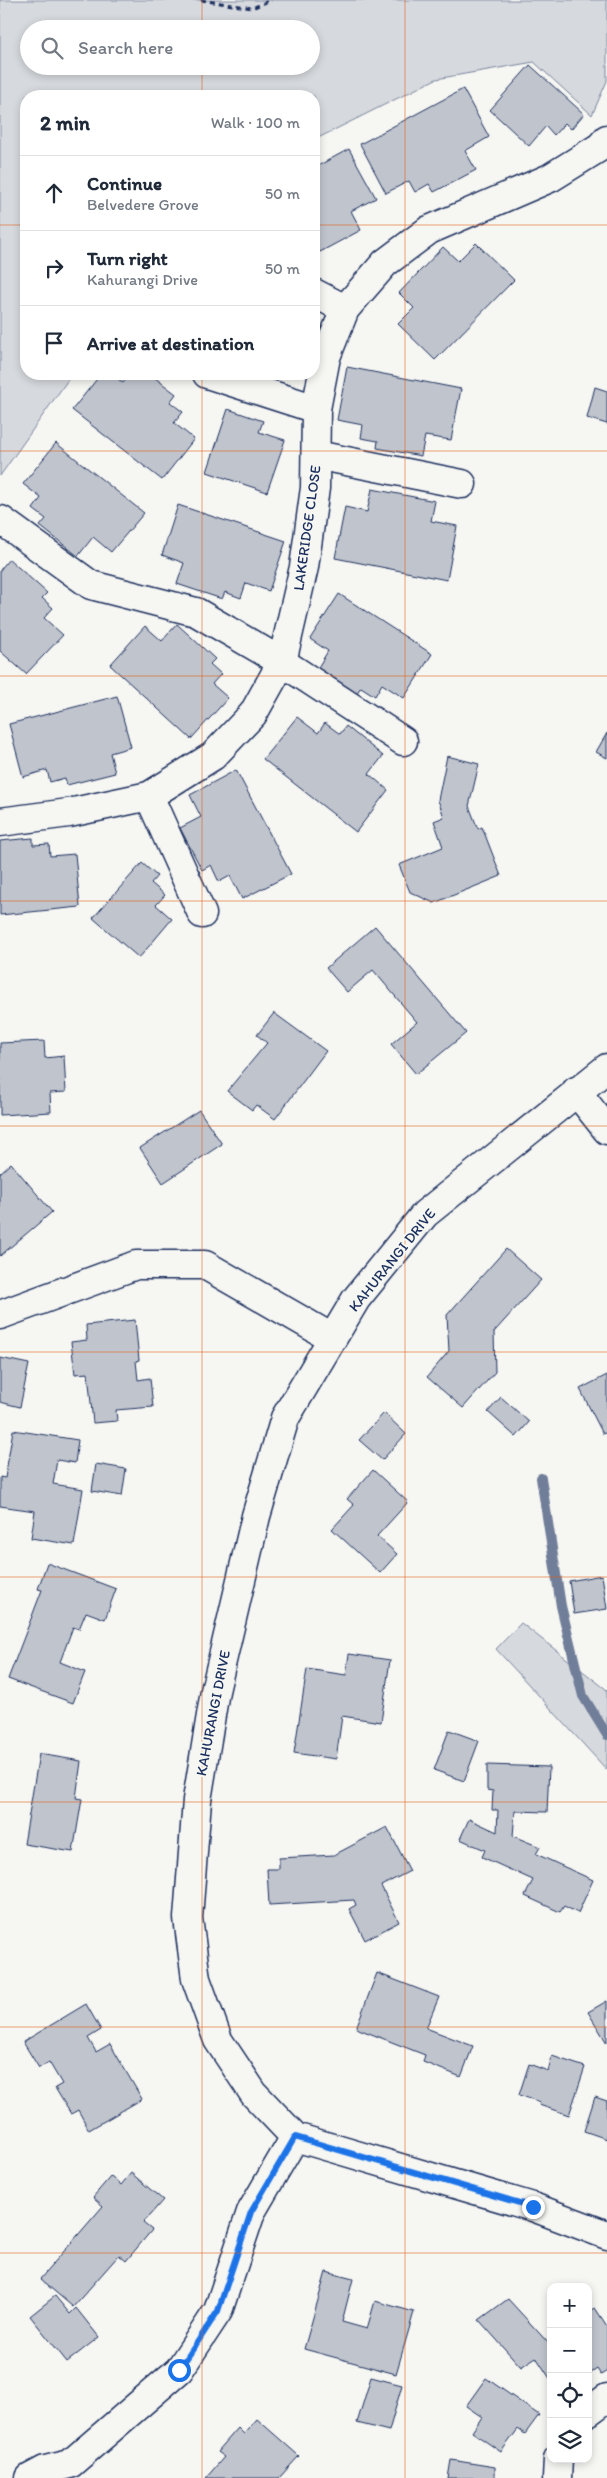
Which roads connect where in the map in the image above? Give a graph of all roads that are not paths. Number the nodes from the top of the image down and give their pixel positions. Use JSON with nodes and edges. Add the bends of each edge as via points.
{"nodes":[{"id":1,"x":607,"y":139,"type":"edge"},
{"id":2,"x":320,"y":296,"type":"edge"},
{"id":3,"x":345,"y":308,"type":"junction"},
{"id":4,"x":241,"y":380,"type":"edge"},
{"id":5,"x":316,"y":409,"type":"junction"},
{"id":6,"x":316,"y":455,"type":"junction"},
{"id":7,"x":462,"y":484,"type":"dead end"},
{"id":8,"x":1,"y":520,"type":"dead end"},
{"id":9,"x":282,"y":662,"type":"junction"},
{"id":10,"x":403,"y":741,"type":"dead end"},
{"id":11,"x":149,"y":796,"type":"junction"},
{"id":12,"x":0,"y":822,"type":"edge"},
{"id":13,"x":202,"y":914,"type":"dead end"},
{"id":14,"x":607,"y":1068,"type":"edge"},
{"id":15,"x":576,"y":1091,"type":"junction"},
{"id":16,"x":607,"y":1130,"type":"edge"},
{"id":17,"x":0,"y":1315,"type":"edge"},
{"id":18,"x":332,"y":1338,"type":"junction"},
{"id":19,"x":295,"y":2137,"type":"junction"},
{"id":20,"x":607,"y":2234,"type":"edge"},
{"id":21,"x":607,"y":2398,"type":"edge"},
{"id":22,"x":592,"y":2409,"type":"edge"},
{"id":23,"x":558,"y":2463,"type":"edge"},
{"id":24,"x":71,"y":2471,"type":"edge"},
{"id":25,"x":30,"y":2478,"type":"edge"},
{"id":26,"x":557,"y":2478,"type":"edge"}],
"edges":[{"from":1,"to":3,"type":"street","name":"LAKERIDGE CLOSE","via":[[600,147],[550,178],[429,230],[385,264]]},
{"from":2,"to":3,"type":"street"},
{"from":3,"to":5,"type":"street","name":"LAKERIDGE CLOSE","via":[[326,357]]},
{"from":4,"to":5,"type":"street"},
{"from":5,"to":6,"type":"street","name":"LAKERIDGE CLOSE"},
{"from":6,"to":7,"type":"street"},
{"from":6,"to":9,"type":"street","name":"LAKERIDGE CLOSE","via":[[304,568]]},
{"from":8,"to":9,"type":"street","via":[[91,585],[196,612]]},
{"from":9,"to":10,"type":"street"},
{"from":9,"to":11,"type":"street","name":"LAKERIDGE CLOSE","via":[[253,714],[213,756]]},
{"from":11,"to":12,"type":"street","name":"LAKERIDGE CLOSE"},
{"from":11,"to":13,"type":"street"},
{"from":14,"to":15,"type":"street","name":"KAHURANGI DRIVE"},
{"from":15,"to":16,"type":"street"},
{"from":15,"to":18,"type":"street","name":"KAHURANGI DRIVE","via":[[425,1214],[356,1299]]},
{"from":17,"to":18,"type":"street","via":[[136,1264],[205,1265]]},
{"from":18,"to":19,"type":"street","name":"KAHURANGI DRIVE","via":[[285,1418],[256,1516],[215,1691],[196,1800],[188,1918],[196,1979],[218,2040],[254,2094]]},
{"from":19,"to":20,"type":"street","name":"KAHURANGI DRIVE","via":[[533,2207]]},
{"from":19,"to":24,"type":"street","via":[[251,2212],[218,2311],[179,2370]]},
{"from":21,"to":22,"type":"street"},
{"from":23,"to":26,"type":"street"},
{"from":24,"to":25,"type":"street","via":[[45,2470]]}]}
